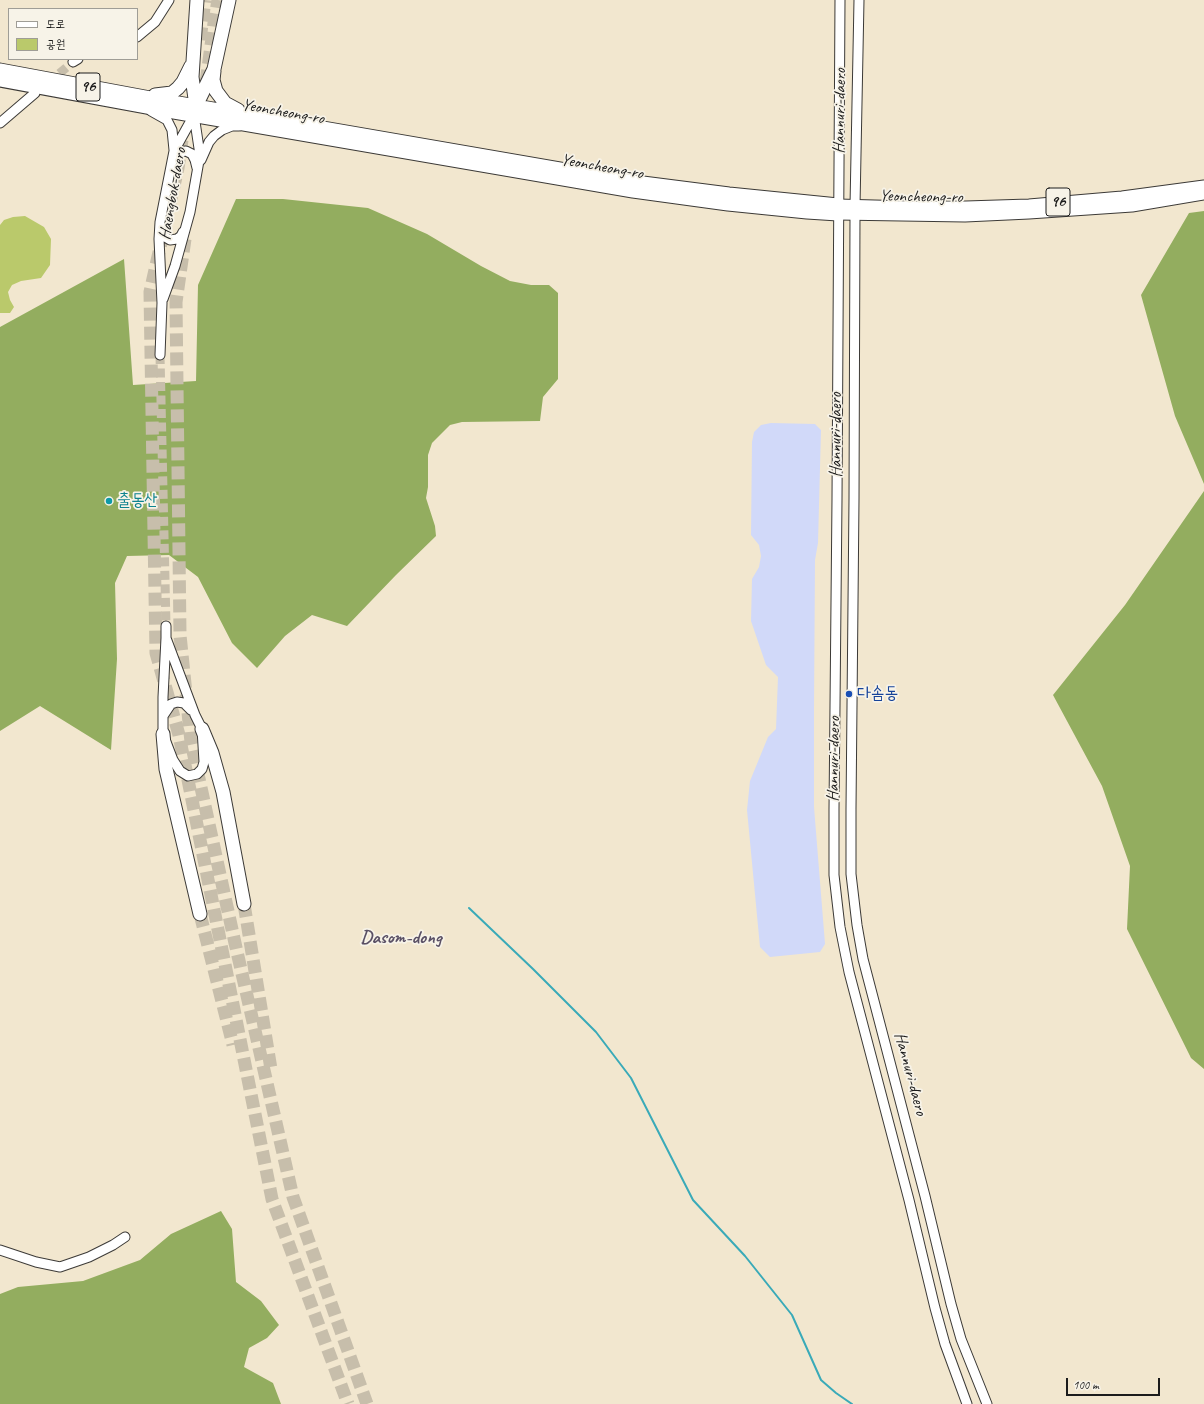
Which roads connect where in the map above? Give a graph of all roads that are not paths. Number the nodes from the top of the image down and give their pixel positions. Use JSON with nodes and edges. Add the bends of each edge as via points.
{"nodes":[{"id":1,"x":169,"y":0,"type":"edge"},
{"id":2,"x":197,"y":0,"type":"edge"},
{"id":3,"x":229,"y":0,"type":"edge"},
{"id":4,"x":840,"y":0,"type":"edge"},
{"id":5,"x":859,"y":0,"type":"edge"},
{"id":6,"x":138,"y":36,"type":"edge"},
{"id":7,"x":217,"y":53,"type":"junction"},
{"id":8,"x":193,"y":56,"type":"junction"},
{"id":9,"x":214,"y":69,"type":"junction"},
{"id":10,"x":0,"y":70,"type":"edge"},
{"id":11,"x":0,"y":80,"type":"edge"},
{"id":12,"x":35,"y":93,"type":"dead end"},
{"id":13,"x":140,"y":101,"type":"junction"},
{"id":14,"x":195,"y":111,"type":"junction"},
{"id":15,"x":252,"y":120,"type":"junction"},
{"id":16,"x":0,"y":123,"type":"edge"},
{"id":17,"x":174,"y":151,"type":"junction"},
{"id":18,"x":171,"y":162,"type":"junction"},
{"id":19,"x":198,"y":169,"type":"junction"},
{"id":20,"x":1204,"y":186,"type":"edge"},
{"id":21,"x":1204,"y":194,"type":"edge"},
{"id":22,"x":838,"y":209,"type":"junction"},
{"id":23,"x":855,"y":210,"type":"junction"},
{"id":24,"x":910,"y":211,"type":"junction"},
{"id":25,"x":160,"y":222,"type":"junction"},
{"id":26,"x":185,"y":229,"type":"junction"},
{"id":27,"x":162,"y":303,"type":"junction"},
{"id":28,"x":160,"y":355,"type":"tunnel mouth"},
{"id":29,"x":166,"y":626,"type":"tunnel mouth"},
{"id":30,"x":166,"y":638,"type":"junction"},
{"id":31,"x":195,"y":715,"type":"junction"},
{"id":32,"x":163,"y":716,"type":"junction"},
{"id":33,"x":202,"y":729,"type":"junction"},
{"id":34,"x":163,"y":734,"type":"junction"},
{"id":35,"x":244,"y":904,"type":"tunnel mouth"},
{"id":36,"x":200,"y":914,"type":"tunnel mouth"},
{"id":37,"x":125,"y":1237,"type":"dead end"},
{"id":38,"x":0,"y":1250,"type":"edge"},
{"id":39,"x":966,"y":1404,"type":"edge"},
{"id":40,"x":987,"y":1404,"type":"edge"}],
"edges":[{"from":1,"to":6,"type":"street","via":[[155,22]]},
{"from":2,"to":8,"type":"highway"},
{"from":3,"to":7,"type":"highway"},
{"from":4,"to":22,"type":"street","name":"Hannuri-daero"},
{"from":5,"to":23,"type":"street","name":"Hannuri-daero"},
{"from":7,"to":8,"type":"highway","via":[[213,64],[204,68]]},
{"from":7,"to":9,"type":"highway"},
{"from":8,"to":13,"type":"highway","via":[[183,82],[175,91]]},
{"from":8,"to":14,"type":"highway"},
{"from":9,"to":14,"type":"highway"},
{"from":9,"to":15,"type":"highway","via":[[216,91],[225,103]]},
{"from":10,"to":13,"type":"highway","name":"Yeoncheong-ro","number":"96"},
{"from":11,"to":13,"type":"highway","name":"Yeoncheong-ro","number":"96"},
{"from":12,"to":16,"type":"street"},
{"from":13,"to":14,"type":"highway","name":"Yeoncheong-ro","number":"96"},
{"from":13,"to":17,"type":"street","via":[[167,120],[172,130]]},
{"from":14,"to":15,"type":"highway","name":"Yeoncheong-ro"},
{"from":14,"to":17,"type":"street","name":"Haengbok-daero"},
{"from":14,"to":19,"type":"street","name":"Haengbok-daero","via":[[200,155]]},
{"from":15,"to":19,"type":"street","via":[[222,130],[214,136]]},
{"from":15,"to":22,"type":"highway","name":"Yeoncheong-ro","via":[[635,182]]},
{"from":17,"to":18,"type":"street","name":"Haengbok-daero"},
{"from":18,"to":19,"type":"street","via":[[176,154],[186,151],[192,154]]},
{"from":18,"to":25,"type":"street","name":"Haengbok-daero"},
{"from":19,"to":26,"type":"street","name":"Haengbok-daero"},
{"from":20,"to":24,"type":"main road","name":"Yeoncheong-ro","number":"96","via":[[1122,197]]},
{"from":21,"to":24,"type":"main road","name":"Yeoncheong-ro","number":"96","via":[[1132,206],[965,216]]},
{"from":22,"to":23,"type":"main road","name":"Yeoncheong-ro"},
{"from":22,"to":39,"type":"street","name":"Hannuri-daero","via":[[834,875],[848,967],[935,1308]]},
{"from":23,"to":24,"type":"main road","name":"Yeoncheong-ro","number":"96"},
{"from":23,"to":40,"type":"street","name":"Hannuri-daero","via":[[850,810],[852,881],[863,958],[951,1304],[961,1339]]},
{"from":25,"to":26,"type":"street","via":[[161,232],[170,240],[177,239]]},
{"from":25,"to":27,"type":"street","name":"Haengbok-daero"},
{"from":26,"to":27,"type":"street","name":"Haengbok-daero"},
{"from":27,"to":28,"type":"street","name":"Haengbok-daero"},
{"from":29,"to":30,"type":"street"},
{"from":30,"to":31,"type":"street"},
{"from":30,"to":32,"type":"street"},
{"from":31,"to":32,"type":"street","via":[[184,703],[177,702],[171,704]]},
{"from":31,"to":33,"type":"street"},
{"from":32,"to":34,"type":"street"},
{"from":33,"to":34,"type":"street","via":[[202,769],[197,774],[188,776],[180,771],[173,760]]},
{"from":33,"to":35,"type":"highway","via":[[224,792]]},
{"from":34,"to":36,"type":"highway","via":[[166,769]]},
{"from":37,"to":38,"type":"street","via":[[89,1257],[60,1267]]}]}
